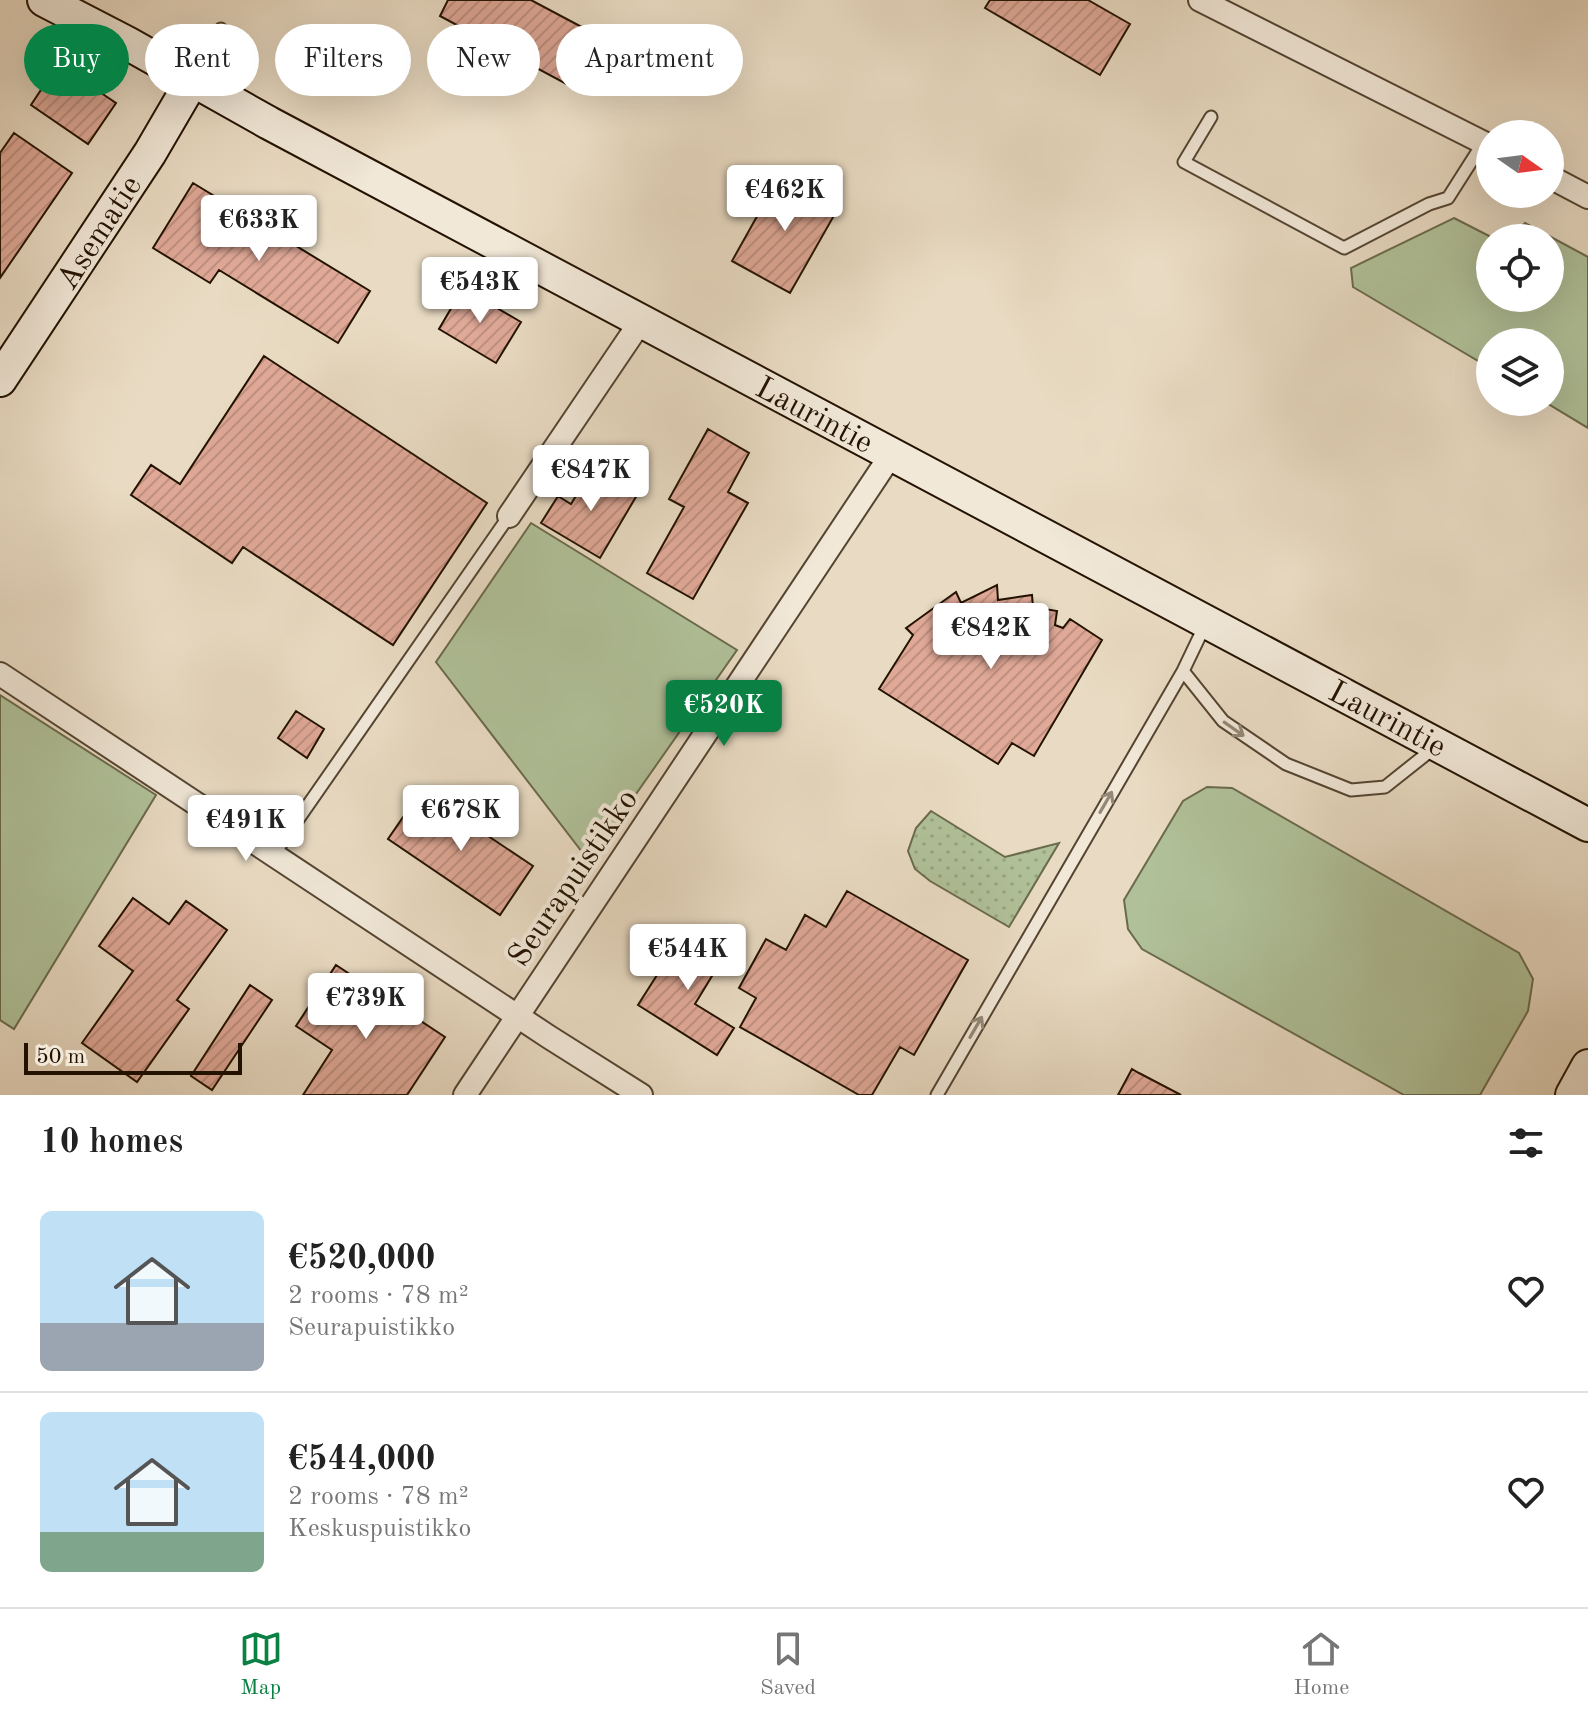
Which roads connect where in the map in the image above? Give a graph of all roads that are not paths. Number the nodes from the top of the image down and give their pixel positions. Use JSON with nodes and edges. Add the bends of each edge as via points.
{"nodes":[{"id":1,"x":44,"y":0,"type":"edge"},
{"id":2,"x":1200,"y":0,"type":"edge"},
{"id":3,"x":145,"y":54,"type":"edge"},
{"id":4,"x":183,"y":96,"type":"edge"},
{"id":5,"x":220,"y":96,"type":"edge"},
{"id":6,"x":1211,"y":117,"type":"dead end"},
{"id":7,"x":1476,"y":138,"type":"edge"},
{"id":8,"x":1476,"y":159,"type":"edge"},
{"id":9,"x":1564,"y":184,"type":"edge"},
{"id":10,"x":1588,"y":197,"type":"edge"},
{"id":11,"x":641,"y":321,"type":"junction"},
{"id":12,"x":0,"y":380,"type":"edge"},
{"id":13,"x":891,"y":455,"type":"junction"},
{"id":14,"x":509,"y":516,"type":"joint"},
{"id":15,"x":1207,"y":621,"type":"junction"},
{"id":16,"x":1183,"y":671,"type":"junction"},
{"id":17,"x":0,"y":674,"type":"edge"},
{"id":18,"x":1438,"y":745,"type":"junction"},
{"id":19,"x":1588,"y":825,"type":"edge"},
{"id":20,"x":274,"y":854,"type":"junction"},
{"id":21,"x":517,"y":1015,"type":"junction"},
{"id":22,"x":1588,"y":1066,"type":"edge"},
{"id":23,"x":465,"y":1095,"type":"edge"},
{"id":24,"x":641,"y":1095,"type":"edge"},
{"id":25,"x":937,"y":1095,"type":"edge"},
{"id":26,"x":1572,"y":1095,"type":"edge"}],
"edges":[{"from":1,"to":3,"type":"street","name":"Laurintie"},
{"from":2,"to":7,"type":"street"},
{"from":4,"to":12,"type":"street","name":"Asematie"},
{"from":5,"to":11,"type":"street","name":"Laurintie"},
{"from":6,"to":8,"type":"lane","via":[[1184,162],[1344,248],[1448,198]]},
{"from":9,"to":10,"type":"street"},
{"from":11,"to":13,"type":"street","name":"Laurintie"},
{"from":11,"to":14,"type":"street"},
{"from":13,"to":15,"type":"street","name":"Laurintie"},
{"from":13,"to":21,"type":"street","name":"Seurapuistikko"},
{"from":14,"to":20,"type":"lane"},
{"from":15,"to":16,"type":"lane"},
{"from":15,"to":18,"type":"street","name":"Laurintie"},
{"from":16,"to":18,"type":"lane","one_way":true,"via":[[1223,721],[1286,764],[1351,790],[1385,787]]},
{"from":25,"to":16,"type":"lane","one_way":true},
{"from":17,"to":20,"type":"street"},
{"from":18,"to":19,"type":"street","name":"Laurintie"},
{"from":20,"to":21,"type":"street"},
{"from":21,"to":23,"type":"street","name":"Seurapuistikko"},
{"from":21,"to":24,"type":"street"},
{"from":22,"to":26,"type":"street"}]}
